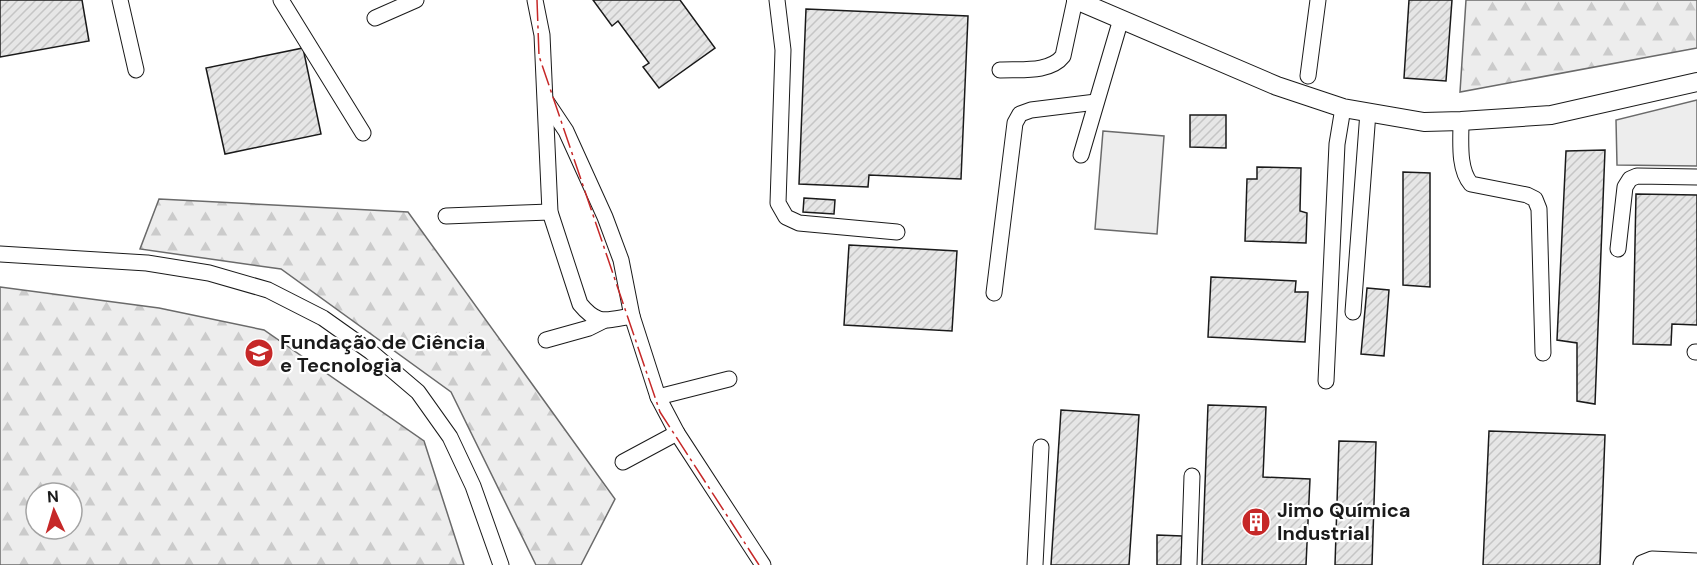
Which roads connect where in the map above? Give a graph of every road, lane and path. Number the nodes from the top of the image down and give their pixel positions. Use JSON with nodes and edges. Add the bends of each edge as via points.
{"nodes":[{"id":1,"x":120,"y":0,"type":"edge"},
{"id":2,"x":281,"y":0,"type":"edge"},
{"id":3,"x":416,"y":0,"type":"edge"},
{"id":4,"x":535,"y":0,"type":"edge"},
{"id":5,"x":777,"y":0,"type":"edge"},
{"id":6,"x":1075,"y":0,"type":"edge"},
{"id":7,"x":1318,"y":0,"type":"edge"},
{"id":8,"x":1098,"y":4,"type":"edge"},
{"id":9,"x":375,"y":18,"type":"dead end"},
{"id":10,"x":1121,"y":19,"type":"junction"},
{"id":11,"x":136,"y":70,"type":"dead end"},
{"id":12,"x":1000,"y":70,"type":"dead end"},
{"id":13,"x":1308,"y":76,"type":"dead end"},
{"id":14,"x":1697,"y":82,"type":"edge"},
{"id":15,"x":546,"y":101,"type":"junction"},
{"id":16,"x":1096,"y":102,"type":"junction"},
{"id":17,"x":1343,"y":108,"type":"junction"},
{"id":18,"x":1368,"y":112,"type":"junction"},
{"id":19,"x":1461,"y":122,"type":"junction"},
{"id":20,"x":363,"y":133,"type":"dead end"},
{"id":21,"x":1081,"y":155,"type":"dead end"},
{"id":22,"x":1697,"y":177,"type":"edge"},
{"id":23,"x":550,"y":212,"type":"junction"},
{"id":24,"x":446,"y":216,"type":"dead end"},
{"id":25,"x":897,"y":232,"type":"dead end"},
{"id":26,"x":1618,"y":249,"type":"dead end"},
{"id":27,"x":0,"y":254,"type":"edge"},
{"id":28,"x":994,"y":293,"type":"dead end"},
{"id":29,"x":1353,"y":312,"type":"dead end"},
{"id":30,"x":632,"y":316,"type":"junction"},
{"id":31,"x":603,"y":321,"type":"junction"},
{"id":32,"x":546,"y":340,"type":"dead end"},
{"id":33,"x":1544,"y":353,"type":"dead end"},
{"id":34,"x":729,"y":379,"type":"dead end"},
{"id":35,"x":1326,"y":381,"type":"dead end"},
{"id":36,"x":658,"y":397,"type":"junction"},
{"id":37,"x":677,"y":433,"type":"junction"},
{"id":38,"x":1041,"y":447,"type":"dead end"},
{"id":39,"x":623,"y":462,"type":"dead end"},
{"id":40,"x":1192,"y":476,"type":"dead end"},
{"id":41,"x":1697,"y":561,"type":"edge"},
{"id":42,"x":501,"y":565,"type":"edge"},
{"id":43,"x":763,"y":565,"type":"edge"},
{"id":44,"x":1035,"y":565,"type":"edge"},
{"id":45,"x":1189,"y":565,"type":"edge"},
{"id":46,"x":1641,"y":565,"type":"edge"}],
"edges":[{"from":1,"to":11,"type":"street"},
{"from":2,"to":20,"type":"street"},
{"from":3,"to":9,"type":"street"},
{"from":4,"to":15,"type":"street","via":[[542,35]]},
{"from":5,"to":25,"type":"street","via":[[783,50],[778,203],[786,218],[799,223]]},
{"from":6,"to":8,"type":"main road"},
{"from":6,"to":12,"type":"street","via":[[1064,56],[1058,63]]},
{"from":7,"to":13,"type":"street"},
{"from":8,"to":10,"type":"main road"},
{"from":10,"to":16,"type":"street"},
{"from":10,"to":17,"type":"main road","via":[[1277,86]]},
{"from":14,"to":19,"type":"main road","via":[[1551,115]]},
{"from":15,"to":23,"type":"street"},
{"from":15,"to":30,"type":"street","via":[[566,131],[604,217],[623,269]]},
{"from":16,"to":21,"type":"street"},
{"from":16,"to":28,"type":"street","via":[[1031,110],[1020,114],[1015,123]]},
{"from":17,"to":18,"type":"main road"},
{"from":17,"to":35,"type":"street","via":[[1337,144]]},
{"from":18,"to":19,"type":"main road","via":[[1424,122]]},
{"from":18,"to":29,"type":"street"},
{"from":19,"to":33,"type":"street","via":[[1462,156],[1471,184],[1527,195],[1535,199],[1539,209]]},
{"from":22,"to":26,"type":"street","via":[[1630,179],[1625,187]]},
{"from":23,"to":24,"type":"street"},
{"from":23,"to":31,"type":"street","via":[[580,304],[590,316]]},
{"from":27,"to":42,"type":"street","via":[[147,263],[209,273],[268,290],[322,318],[418,392],[450,437],[473,486]]},
{"from":30,"to":31,"type":"street"},
{"from":30,"to":36,"type":"street"},
{"from":31,"to":32,"type":"street"},
{"from":34,"to":36,"type":"street"},
{"from":36,"to":37,"type":"street"},
{"from":37,"to":39,"type":"street"},
{"from":37,"to":43,"type":"street"},
{"from":38,"to":44,"type":"street"},
{"from":40,"to":45,"type":"street"},
{"from":41,"to":46,"type":"street","via":[[1652,559]]}]}
